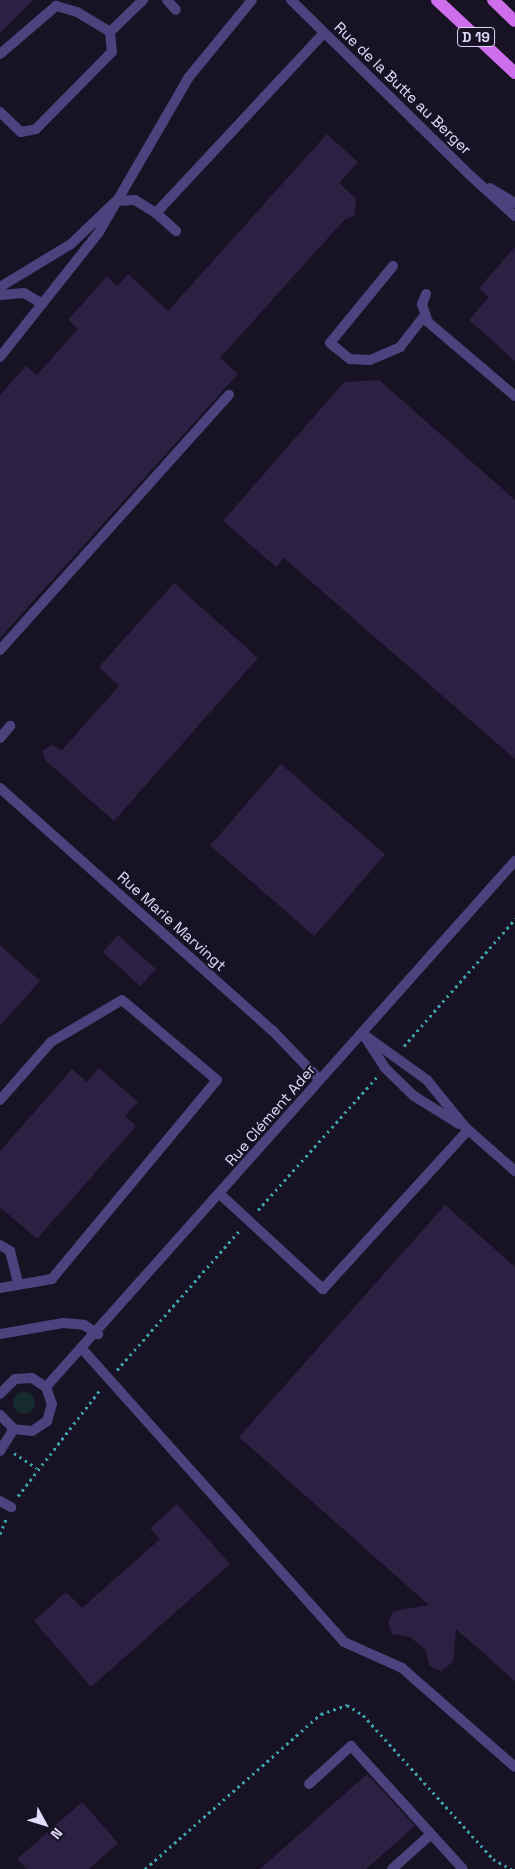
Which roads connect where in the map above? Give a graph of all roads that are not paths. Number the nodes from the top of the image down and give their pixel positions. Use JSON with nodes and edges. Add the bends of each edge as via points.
{"nodes":[{"id":1,"x":143,"y":0,"type":"edge"},
{"id":2,"x":167,"y":0,"type":"edge"},
{"id":3,"x":252,"y":0,"type":"edge"},
{"id":4,"x":291,"y":0,"type":"edge"},
{"id":5,"x":437,"y":0,"type":"edge"},
{"id":6,"x":493,"y":0,"type":"edge"},
{"id":7,"x":176,"y":10,"type":"dead end"},
{"id":8,"x":515,"y":21,"type":"edge"},
{"id":9,"x":110,"y":32,"type":"junction"},
{"id":10,"x":324,"y":33,"type":"junction"},
{"id":11,"x":0,"y":54,"type":"edge"},
{"id":12,"x":515,"y":74,"type":"edge"},
{"id":13,"x":0,"y":112,"type":"edge"},
{"id":14,"x":472,"y":177,"type":"junction"},
{"id":15,"x":116,"y":202,"type":"junction"},
{"id":16,"x":515,"y":203,"type":"edge"},
{"id":17,"x":156,"y":213,"type":"junction"},
{"id":18,"x":515,"y":216,"type":"edge"},
{"id":19,"x":176,"y":231,"type":"dead end"},
{"id":20,"x":393,"y":266,"type":"dead end"},
{"id":21,"x":0,"y":287,"type":"edge"},
{"id":22,"x":0,"y":294,"type":"edge"},
{"id":23,"x":426,"y":294,"type":"dead end"},
{"id":24,"x":42,"y":304,"type":"junction"},
{"id":25,"x":424,"y":316,"type":"junction"},
{"id":26,"x":0,"y":358,"type":"edge"},
{"id":27,"x":229,"y":395,"type":"dead end"},
{"id":28,"x":515,"y":396,"type":"edge"},
{"id":29,"x":0,"y":650,"type":"edge"},
{"id":30,"x":10,"y":726,"type":"dead end"},
{"id":31,"x":0,"y":738,"type":"edge"},
{"id":32,"x":0,"y":788,"type":"edge"},
{"id":33,"x":515,"y":861,"type":"edge"},
{"id":34,"x":362,"y":1034,"type":"junction"},
{"id":35,"x":320,"y":1080,"type":"junction"},
{"id":36,"x":0,"y":1100,"type":"edge"},
{"id":37,"x":466,"y":1128,"type":"junction"},
{"id":38,"x":515,"y":1171,"type":"edge"},
{"id":39,"x":221,"y":1194,"type":"junction"},
{"id":40,"x":0,"y":1245,"type":"edge"},
{"id":41,"x":18,"y":1282,"type":"junction"},
{"id":42,"x":0,"y":1288,"type":"edge"},
{"id":43,"x":0,"y":1334,"type":"edge"},
{"id":44,"x":98,"y":1334,"type":"junction"},
{"id":45,"x":84,"y":1351,"type":"junction"},
{"id":46,"x":46,"y":1387,"type":"junction"},
{"id":47,"x":1,"y":1390,"type":"edge"},
{"id":48,"x":0,"y":1415,"type":"edge"},
{"id":49,"x":14,"y":1429,"type":"junction"},
{"id":50,"x":2,"y":1448,"type":"edge"},
{"id":51,"x":0,"y":1501,"type":"edge"},
{"id":52,"x":11,"y":1507,"type":"dead end"},
{"id":53,"x":515,"y":1767,"type":"edge"},
{"id":54,"x":308,"y":1784,"type":"dead end"},
{"id":55,"x":430,"y":1834,"type":"junction"},
{"id":56,"x":392,"y":1869,"type":"edge"},
{"id":57,"x":463,"y":1869,"type":"edge"}],
"edges":[{"from":1,"to":9,"type":"street"},
{"from":2,"to":7,"type":"street"},
{"from":3,"to":15,"type":"street","via":[[189,77]]},
{"from":4,"to":10,"type":"street","name":"Rue de la Butte au Berger"},
{"from":5,"to":12,"type":"main road","number":"D 19"},
{"from":6,"to":8,"type":"main road","number":"D 19"},
{"from":9,"to":11,"type":"street","via":[[77,12],[56,6]]},
{"from":9,"to":13,"type":"street","via":[[112,52],[36,128],[21,132]]},
{"from":10,"to":14,"type":"street","name":"Rue de la Butte au Berger"},
{"from":10,"to":17,"type":"street"},
{"from":14,"to":16,"type":"street"},
{"from":14,"to":18,"type":"street"},
{"from":15,"to":17,"type":"street","via":[[135,200]]},
{"from":15,"to":21,"type":"street","via":[[71,244]]},
{"from":15,"to":24,"type":"street","via":[[98,232]]},
{"from":17,"to":19,"type":"street"},
{"from":20,"to":25,"type":"street","via":[[330,343],[350,359],[370,360],[400,347]]},
{"from":22,"to":24,"type":"street","via":[[24,293]]},
{"from":23,"to":25,"type":"street"},
{"from":24,"to":26,"type":"street"},
{"from":25,"to":28,"type":"street"},
{"from":27,"to":29,"type":"street"},
{"from":30,"to":31,"type":"street"},
{"from":32,"to":35,"type":"street","name":"Rue Marie Marvingt","via":[[272,1030]]},
{"from":33,"to":34,"type":"street","name":"Rue Clément Ader"},
{"from":34,"to":35,"type":"street","name":"Rue Clément Ader"},
{"from":34,"to":37,"type":"street","via":[[427,1080]]},
{"from":34,"to":37,"type":"street","via":[[385,1068],[414,1096]]},
{"from":35,"to":39,"type":"street","name":"Rue Clément Ader"},
{"from":36,"to":41,"type":"street","via":[[51,1042],[122,1000],[217,1080],[52,1279],[44,1284]]},
{"from":37,"to":38,"type":"street"},
{"from":37,"to":39,"type":"street","via":[[323,1289]]},
{"from":39,"to":44,"type":"street","name":"Rue Clément Ader"},
{"from":40,"to":41,"type":"street","via":[[10,1251]]},
{"from":41,"to":42,"type":"street"},
{"from":43,"to":44,"type":"street","via":[[63,1323],[84,1325]]},
{"from":44,"to":45,"type":"street","name":"Rue Clément Ader"},
{"from":45,"to":46,"type":"street","name":"Rue Clément Ader"},
{"from":45,"to":53,"type":"street","via":[[344,1642],[402,1668]]},
{"from":46,"to":47,"type":"street","via":[[24,1377]]},
{"from":46,"to":49,"type":"street","via":[[52,1404],[46,1421],[32,1431]]},
{"from":48,"to":49,"type":"street"},
{"from":49,"to":50,"type":"street"},
{"from":51,"to":52,"type":"street"},
{"from":54,"to":55,"type":"street","via":[[351,1746]]},
{"from":55,"to":56,"type":"street"},
{"from":55,"to":57,"type":"street"}]}
